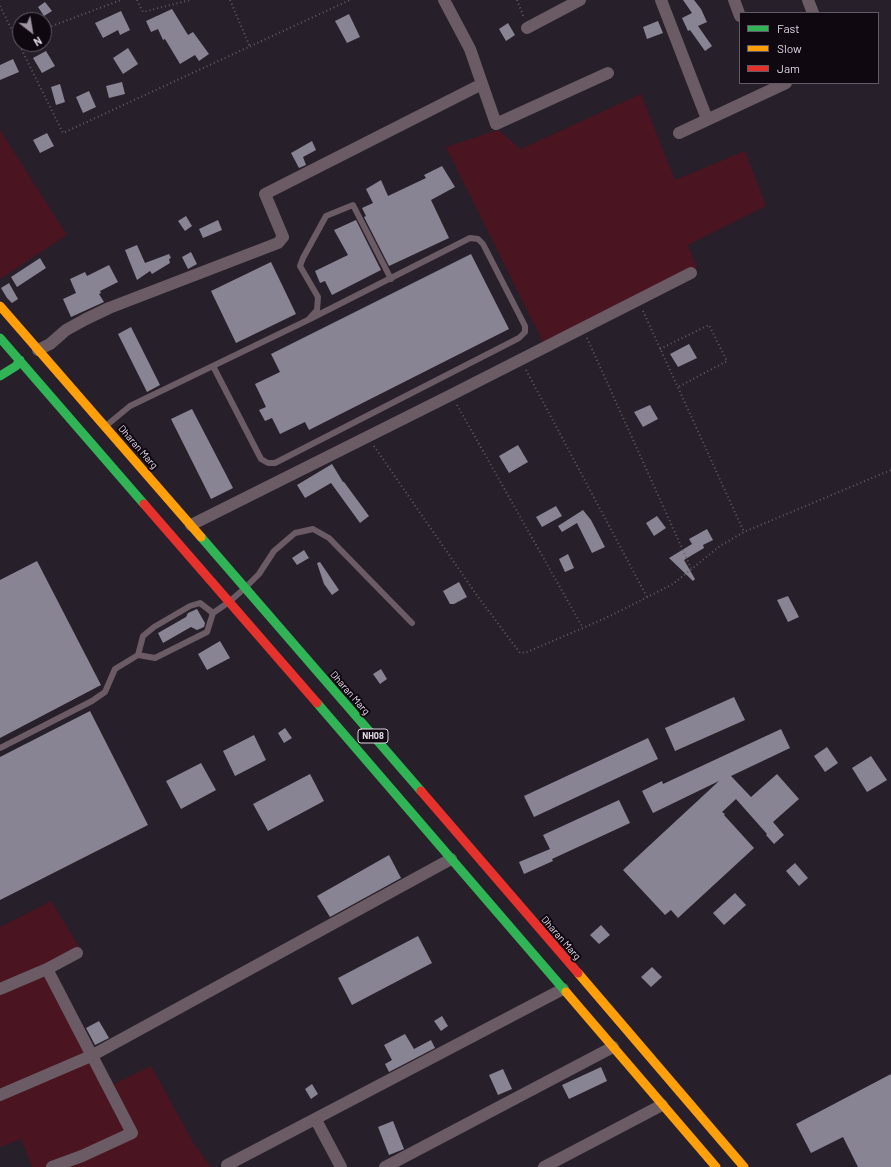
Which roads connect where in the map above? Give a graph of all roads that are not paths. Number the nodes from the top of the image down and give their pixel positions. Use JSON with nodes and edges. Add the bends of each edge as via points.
{"nodes":[{"id":1,"x":444,"y":0,"type":"edge"},
{"id":2,"x":580,"y":0,"type":"edge"},
{"id":3,"x":661,"y":0,"type":"edge"},
{"id":4,"x":734,"y":0,"type":"edge"},
{"id":5,"x":808,"y":0,"type":"edge"},
{"id":6,"x":813,"y":12,"type":"edge"},
{"id":7,"x":739,"y":13,"type":"edge"},
{"id":8,"x":527,"y":28,"type":"road end"},
{"id":9,"x":608,"y":73,"type":"dead end"},
{"id":10,"x":482,"y":84,"type":"junction"},
{"id":11,"x":782,"y":84,"type":"edge"},
{"id":12,"x":768,"y":87,"type":"edge"},
{"id":13,"x":707,"y":120,"type":"junction"},
{"id":14,"x":679,"y":133,"type":"dead end"},
{"id":15,"x":691,"y":273,"type":"dead end"},
{"id":16,"x":391,"y":279,"type":"junction"},
{"id":17,"x":0,"y":306,"type":"edge"},
{"id":18,"x":308,"y":320,"type":"junction"},
{"id":19,"x":0,"y":338,"type":"edge"},
{"id":20,"x":38,"y":350,"type":"junction"},
{"id":21,"x":20,"y":360,"type":"junction"},
{"id":22,"x":214,"y":366,"type":"junction"},
{"id":23,"x":0,"y":376,"type":"edge"},
{"id":24,"x":105,"y":426,"type":"junction"},
{"id":25,"x":191,"y":525,"type":"junction"},
{"id":26,"x":245,"y":588,"type":"junction"},
{"id":27,"x":229,"y":602,"type":"junction"},
{"id":28,"x":213,"y":613,"type":"junction"},
{"id":29,"x":412,"y":623,"type":"dead end"},
{"id":30,"x":138,"y":655,"type":"junction"},
{"id":31,"x":0,"y":748,"type":"edge"},
{"id":32,"x":451,"y":859,"type":"junction"},
{"id":33,"x":77,"y":953,"type":"dead end"},
{"id":34,"x":47,"y":969,"type":"junction"},
{"id":35,"x":0,"y":989,"type":"edge"},
{"id":36,"x":563,"y":989,"type":"junction"},
{"id":37,"x":613,"y":1047,"type":"junction"},
{"id":38,"x":91,"y":1056,"type":"junction"},
{"id":39,"x":0,"y":1095,"type":"edge"},
{"id":40,"x":662,"y":1105,"type":"junction"},
{"id":41,"x":316,"y":1120,"type":"junction"},
{"id":42,"x":84,"y":1162,"type":"edge"},
{"id":43,"x":227,"y":1165,"type":"dead end"},
{"id":44,"x":52,"y":1167,"type":"edge"},
{"id":45,"x":340,"y":1167,"type":"edge"},
{"id":46,"x":385,"y":1167,"type":"edge"},
{"id":47,"x":544,"y":1167,"type":"edge"},
{"id":48,"x":716,"y":1167,"type":"edge"},
{"id":49,"x":744,"y":1167,"type":"edge"}],
"edges":[{"from":1,"to":10,"type":"street","via":[[470,49]]},
{"from":2,"to":8,"type":"street"},
{"from":3,"to":13,"type":"street"},
{"from":4,"to":7,"type":"street"},
{"from":5,"to":6,"type":"street"},
{"from":9,"to":10,"type":"street","via":[[496,124]]},
{"from":10,"to":20,"type":"street","via":[[265,194],[282,237],[278,243],[109,308],[66,330],[50,344]]},
{"from":11,"to":12,"type":"street"},
{"from":12,"to":13,"type":"street"},
{"from":13,"to":14,"type":"street"},
{"from":15,"to":25,"type":"street"},
{"from":16,"to":18,"type":"lane"},
{"from":16,"to":18,"type":"lane","via":[[354,205],[326,216],[300,266],[318,297],[317,310]]},
{"from":16,"to":22,"type":"lane","via":[[470,238],[478,239],[483,244],[525,326],[524,332],[519,338],[276,462],[268,463],[261,459]]},
{"from":17,"to":20,"type":"main road","name":"Dharan Marg","number":"NH08"},
{"from":18,"to":22,"type":"lane"},
{"from":19,"to":21,"type":"main road","number":"NH08"},
{"from":20,"to":24,"type":"main road","name":"Dharan Marg","number":"NH08"},
{"from":21,"to":23,"type":"main road","via":[[16,366]]},
{"from":21,"to":27,"type":"main road","number":"NH08"},
{"from":22,"to":24,"type":"lane","via":[[130,406]]},
{"from":24,"to":25,"type":"main road","name":"Dharan Marg","number":"NH08"},
{"from":25,"to":26,"type":"main road","name":"Dharan Marg","number":"NH08"},
{"from":26,"to":27,"type":"lane"},
{"from":26,"to":29,"type":"lane","via":[[259,574],[274,551],[294,533],[313,530],[329,538]]},
{"from":26,"to":49,"type":"main road","name":"Dharan Marg","number":"NH08"},
{"from":27,"to":28,"type":"lane"},
{"from":27,"to":32,"type":"main road","number":"NH08"},
{"from":28,"to":30,"type":"lane","via":[[207,632],[155,658]]},
{"from":28,"to":30,"type":"lane","via":[[200,603],[190,606],[143,636]]},
{"from":30,"to":31,"type":"lane","via":[[115,669],[105,692],[92,701]]},
{"from":32,"to":36,"type":"main road","number":"NH08"},
{"from":32,"to":38,"type":"street"},
{"from":33,"to":34,"type":"street"},
{"from":34,"to":35,"type":"street"},
{"from":34,"to":38,"type":"street"},
{"from":36,"to":37,"type":"main road","number":"NH08"},
{"from":36,"to":41,"type":"street"},
{"from":37,"to":40,"type":"main road","number":"NH08"},
{"from":37,"to":46,"type":"street"},
{"from":38,"to":39,"type":"street"},
{"from":38,"to":42,"type":"street","via":[[132,1133]]},
{"from":40,"to":47,"type":"street"},
{"from":40,"to":48,"type":"main road","number":"NH08"},
{"from":41,"to":43,"type":"street"},
{"from":41,"to":45,"type":"street"},
{"from":42,"to":44,"type":"street"}]}
